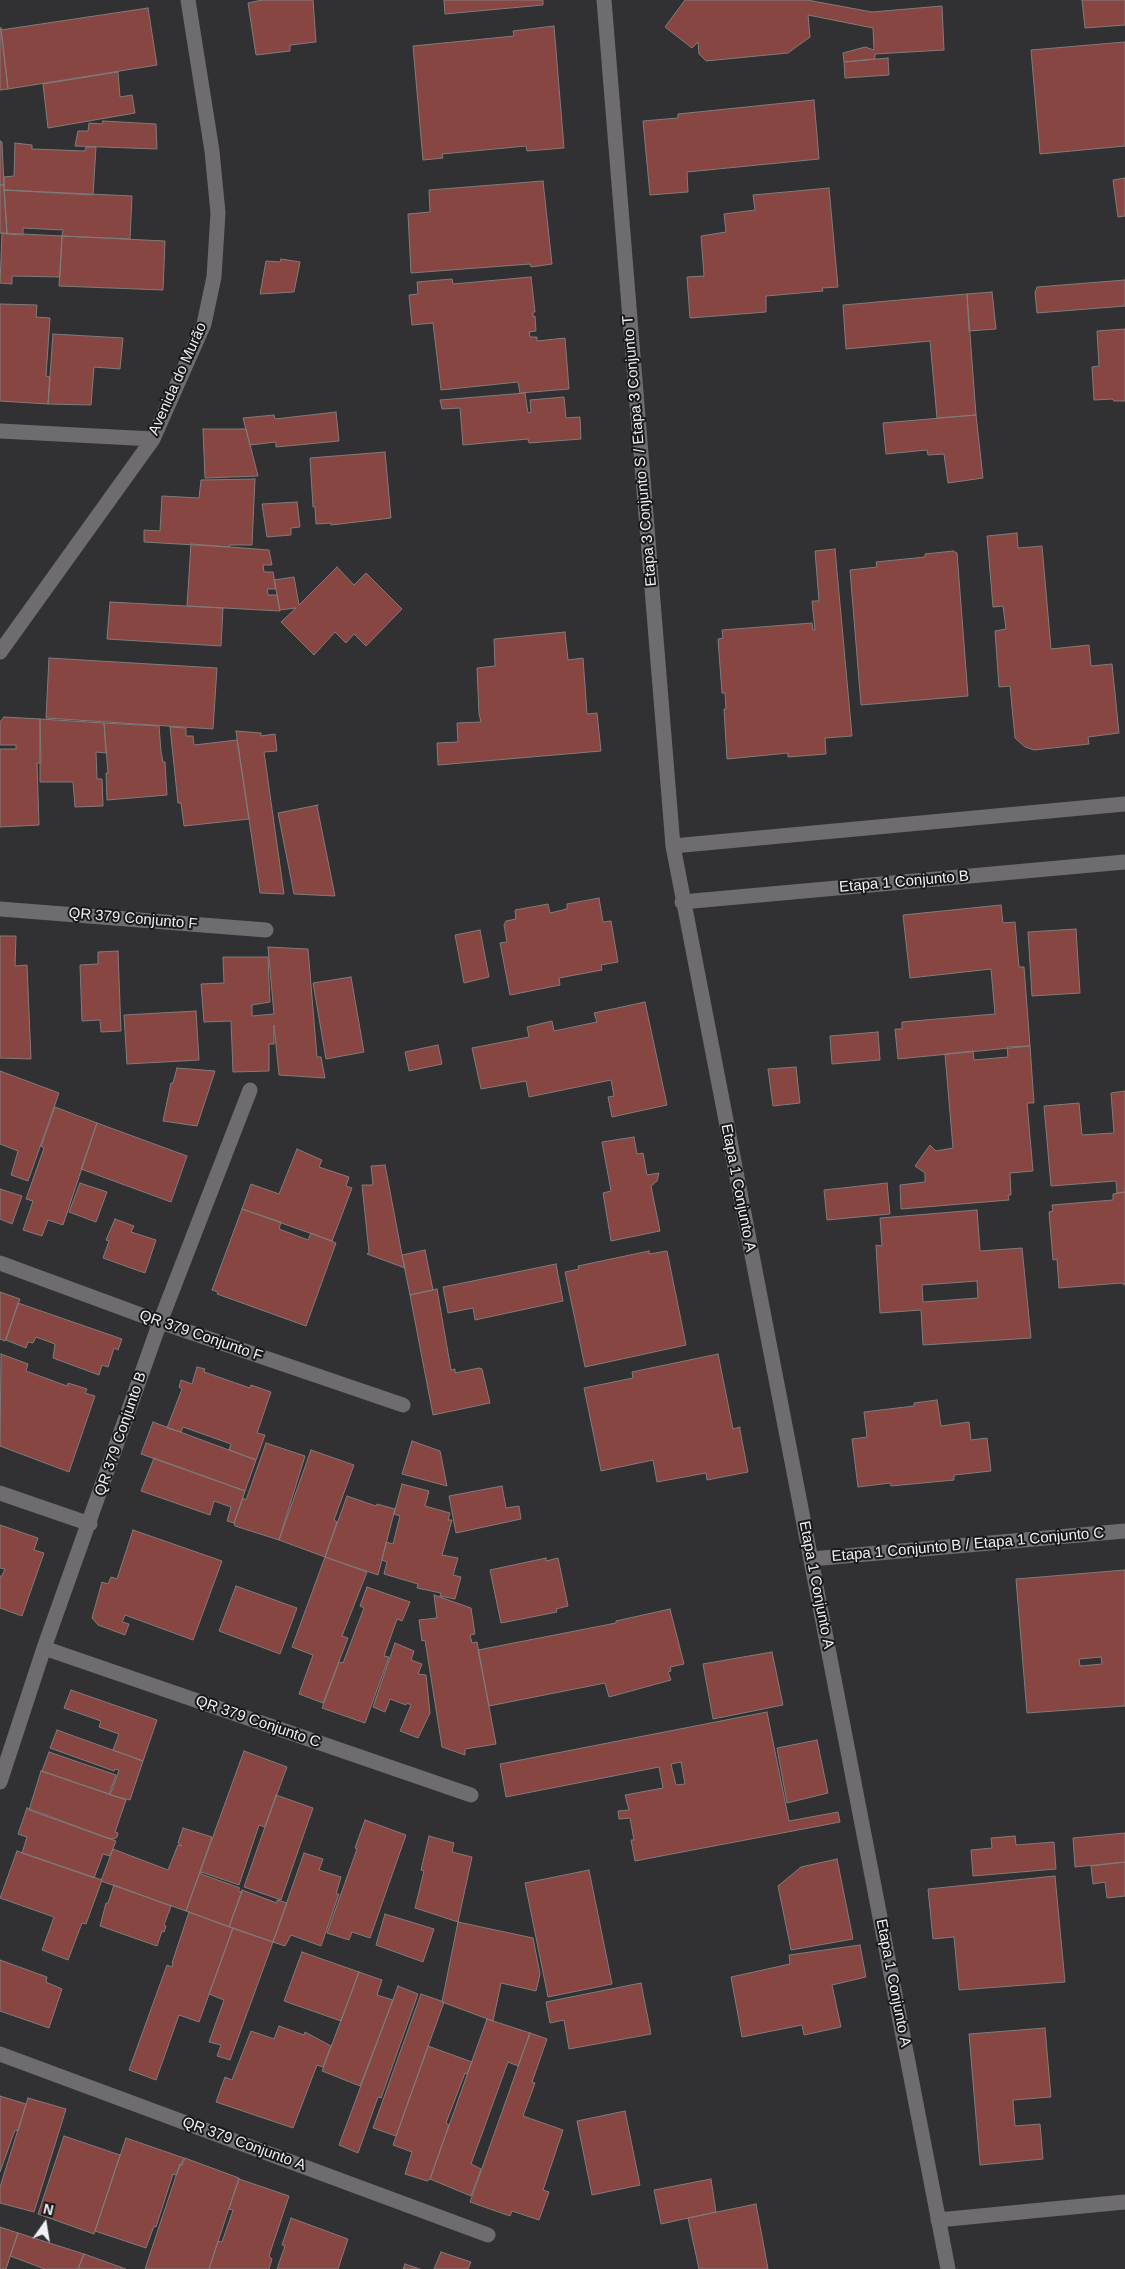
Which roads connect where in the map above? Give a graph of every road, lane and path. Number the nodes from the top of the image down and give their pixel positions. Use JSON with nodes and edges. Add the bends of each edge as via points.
{"nodes":[{"id":1,"x":188,"y":0,"type":"edge"},
{"id":2,"x":604,"y":0,"type":"edge"},
{"id":3,"x":0,"y":432,"type":"edge"},
{"id":4,"x":153,"y":439,"type":"junction"},
{"id":5,"x":0,"y":652,"type":"edge"},
{"id":6,"x":1125,"y":804,"type":"edge"},
{"id":7,"x":672,"y":846,"type":"junction"},
{"id":8,"x":1125,"y":862,"type":"edge"},
{"id":9,"x":682,"y":902,"type":"junction"},
{"id":10,"x":0,"y":909,"type":"edge"},
{"id":11,"x":266,"y":930,"type":"dead end"},
{"id":12,"x":250,"y":1090,"type":"dead end"},
{"id":13,"x":0,"y":1263,"type":"edge"},
{"id":14,"x":160,"y":1322,"type":"junction"},
{"id":15,"x":403,"y":1405,"type":"dead end"},
{"id":16,"x":0,"y":1493,"type":"edge"},
{"id":17,"x":90,"y":1524,"type":"junction"},
{"id":18,"x":1125,"y":1531,"type":"edge"},
{"id":19,"x":811,"y":1559,"type":"junction"},
{"id":20,"x":44,"y":1648,"type":"junction"},
{"id":21,"x":0,"y":1782,"type":"edge"},
{"id":22,"x":471,"y":1795,"type":"dead end"},
{"id":23,"x":0,"y":2054,"type":"edge"},
{"id":24,"x":1125,"y":2202,"type":"edge"},
{"id":25,"x":938,"y":2220,"type":"junction"},
{"id":26,"x":488,"y":2235,"type":"dead end"},
{"id":27,"x":948,"y":2269,"type":"edge"}],
"edges":[{"from":1,"to":4,"type":"street","name":"Avenida do Murão","via":[[218,213],[214,277],[204,324]]},
{"from":2,"to":7,"type":"street","name":"Etapa 3 Conjunto S / Etapa 3 Conjunto T"},
{"from":3,"to":4,"type":"street"},
{"from":4,"to":5,"type":"street","name":"Avenida do Murão"},
{"from":6,"to":7,"type":"street"},
{"from":7,"to":9,"type":"street","name":"Etapa 3 Conjunto S / Etapa 3 Conjunto T"},
{"from":8,"to":9,"type":"street","name":"Etapa 1 Conjunto B"},
{"from":9,"to":19,"type":"street","name":"Etapa 1 Conjunto A"},
{"from":10,"to":11,"type":"street","name":"QR 379 Conjunto F"},
{"from":12,"to":14,"type":"street","name":"QR 379 Conjunto B"},
{"from":13,"to":14,"type":"street","name":"QR 379 Conjunto F"},
{"from":14,"to":15,"type":"street","name":"QR 379 Conjunto F"},
{"from":14,"to":17,"type":"street","name":"QR 379 Conjunto B"},
{"from":16,"to":17,"type":"street"},
{"from":17,"to":20,"type":"street","name":"QR 379 Conjunto B"},
{"from":18,"to":19,"type":"street","name":"Etapa 1 Conjunto B / Etapa 1 Conjunto C"},
{"from":19,"to":25,"type":"street","name":"Etapa 1 Conjunto A"},
{"from":20,"to":21,"type":"street","name":"QR 379 Conjunto B"},
{"from":20,"to":22,"type":"street","name":"QR 379 Conjunto C"},
{"from":23,"to":26,"type":"street","name":"QR 379 Conjunto A"},
{"from":24,"to":25,"type":"street"},
{"from":25,"to":27,"type":"street","name":"Etapa 1 Conjunto A"}]}
